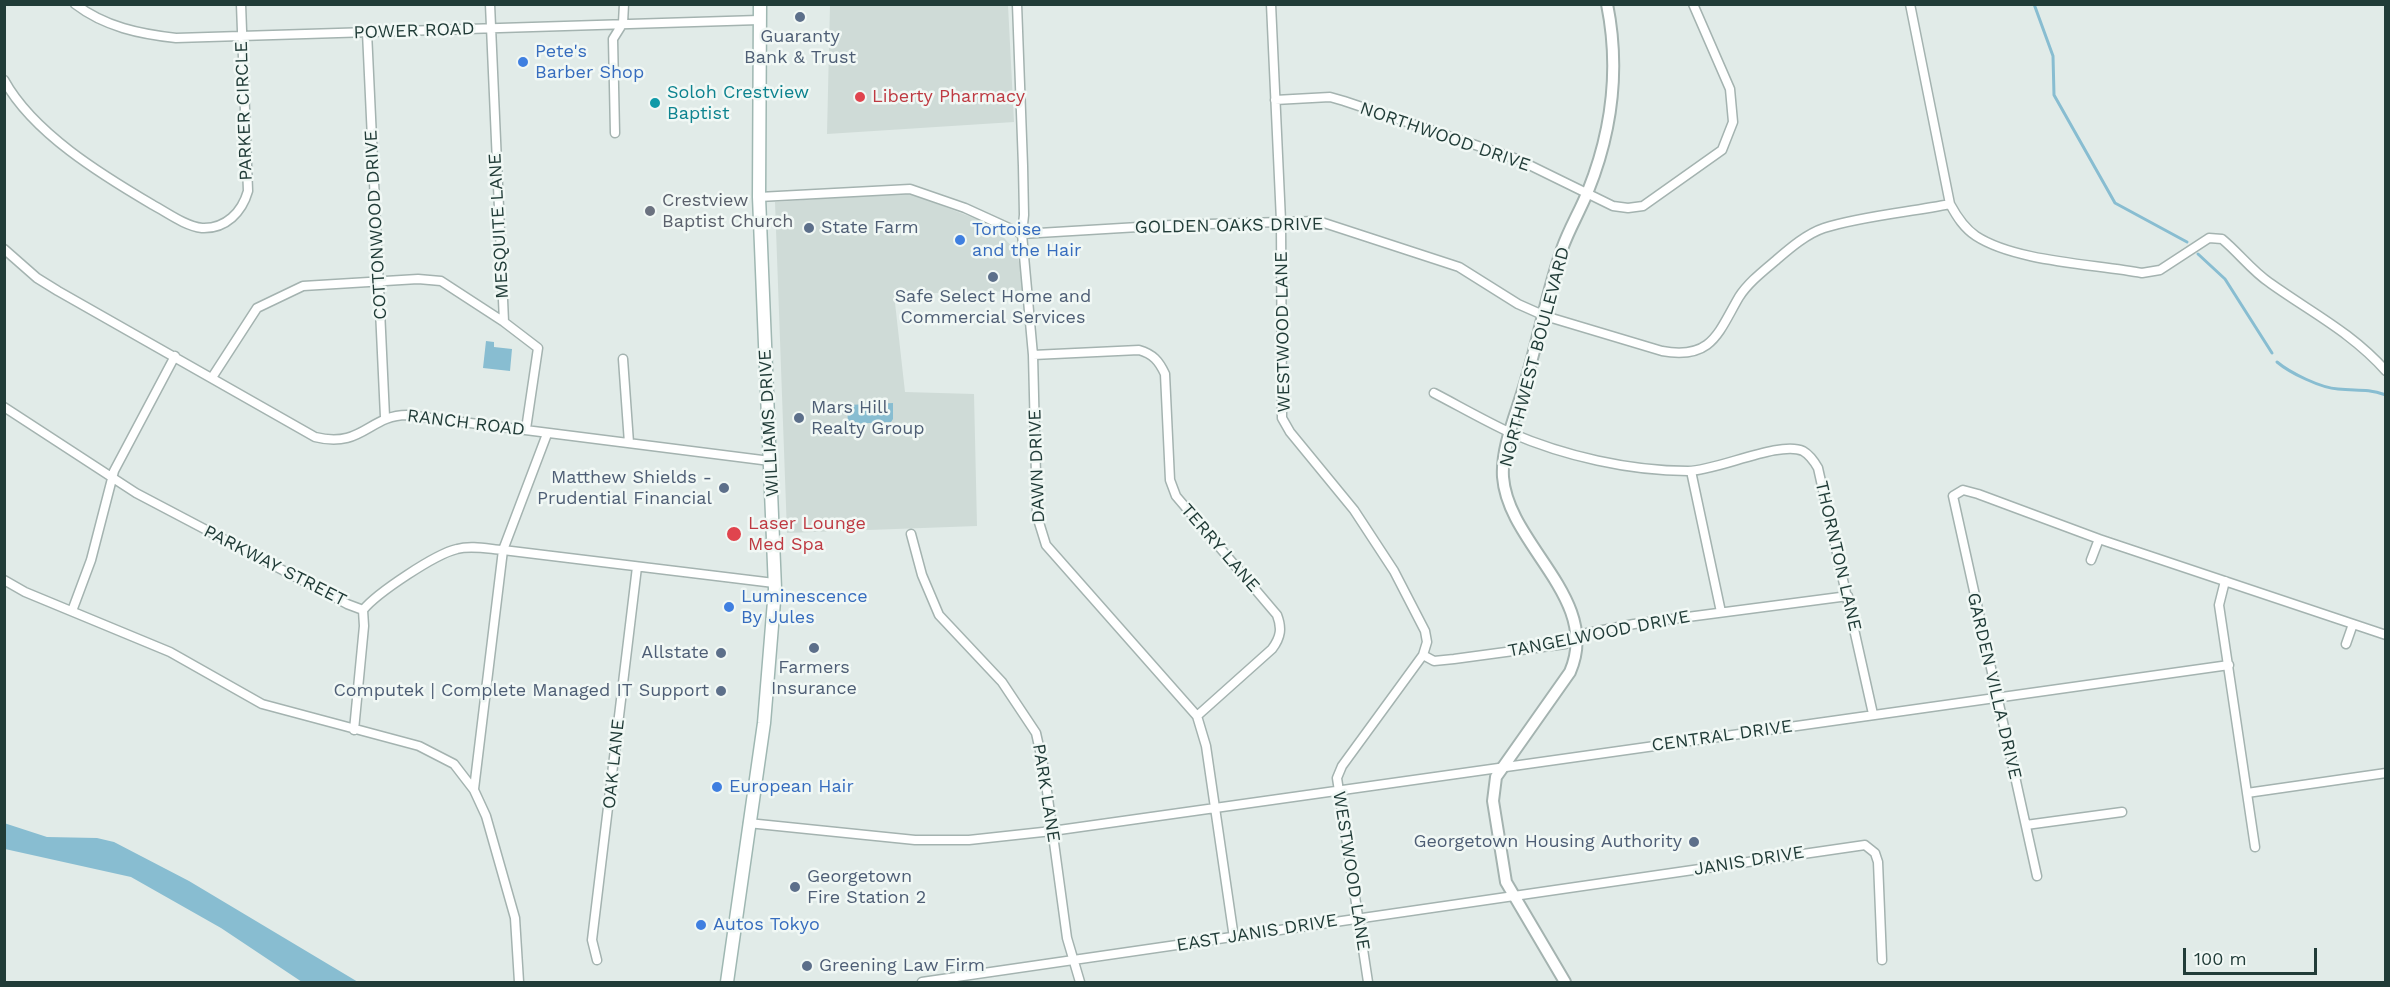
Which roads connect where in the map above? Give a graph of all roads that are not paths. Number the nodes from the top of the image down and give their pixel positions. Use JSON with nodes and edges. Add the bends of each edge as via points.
{"nodes":[{"id":1,"x":75,"y":4,"type":"edge"},
{"id":2,"x":241,"y":4,"type":"edge"},
{"id":3,"x":490,"y":4,"type":"edge"},
{"id":4,"x":624,"y":4,"type":"edge"},
{"id":5,"x":760,"y":4,"type":"edge"},
{"id":6,"x":1017,"y":4,"type":"edge"},
{"id":7,"x":1270,"y":4,"type":"edge"},
{"id":8,"x":1607,"y":4,"type":"edge"},
{"id":9,"x":1694,"y":4,"type":"edge"},
{"id":10,"x":1910,"y":4,"type":"edge"},
{"id":11,"x":759,"y":20,"type":"junction"},
{"id":12,"x":623,"y":23,"type":"junction"},
{"id":13,"x":490,"y":29,"type":"junction"},
{"id":14,"x":367,"y":32,"type":"junction"},
{"id":15,"x":242,"y":35,"type":"junction"},
{"id":16,"x":4,"y":80,"type":"edge"},
{"id":17,"x":1275,"y":100,"type":"junction"},
{"id":18,"x":615,"y":133,"type":"dead end"},
{"id":19,"x":1587,"y":194,"type":"junction"},
{"id":20,"x":759,"y":197,"type":"junction"},
{"id":21,"x":1950,"y":204,"type":"junction"},
{"id":22,"x":1281,"y":221,"type":"junction"},
{"id":23,"x":1022,"y":234,"type":"junction"},
{"id":24,"x":4,"y":249,"type":"edge"},
{"id":25,"x":379,"y":281,"type":"junction"},
{"id":26,"x":1545,"y":316,"type":"junction"},
{"id":27,"x":504,"y":322,"type":"junction"},
{"id":28,"x":1033,"y":355,"type":"junction"},
{"id":29,"x":175,"y":356,"type":"junction"},
{"id":30,"x":623,"y":359,"type":"dead end"},
{"id":31,"x":2385,"y":371,"type":"edge"},
{"id":32,"x":213,"y":376,"type":"junction"},
{"id":33,"x":1434,"y":393,"type":"dead end"},
{"id":34,"x":4,"y":407,"type":"edge"},
{"id":35,"x":385,"y":417,"type":"junction"},
{"id":36,"x":526,"y":429,"type":"junction"},
{"id":37,"x":1511,"y":433,"type":"junction"},
{"id":38,"x":547,"y":434,"type":"junction"},
{"id":39,"x":629,"y":443,"type":"junction"},
{"id":40,"x":770,"y":461,"type":"junction"},
{"id":41,"x":1691,"y":471,"type":"junction"},
{"id":42,"x":111,"y":479,"type":"junction"},
{"id":43,"x":912,"y":534,"type":"dead end"},
{"id":44,"x":2099,"y":539,"type":"junction"},
{"id":45,"x":503,"y":550,"type":"junction"},
{"id":46,"x":2091,"y":560,"type":"dead end"},
{"id":47,"x":637,"y":567,"type":"junction"},
{"id":48,"x":4,"y":580,"type":"edge"},
{"id":49,"x":2225,"y":581,"type":"junction"},
{"id":50,"x":774,"y":582,"type":"junction"},
{"id":51,"x":1848,"y":596,"type":"junction"},
{"id":52,"x":363,"y":610,"type":"junction"},
{"id":53,"x":72,"y":612,"type":"junction"},
{"id":54,"x":1721,"y":612,"type":"junction"},
{"id":55,"x":2353,"y":624,"type":"junction"},
{"id":56,"x":2385,"y":634,"type":"edge"},
{"id":57,"x":1577,"y":635,"type":"junction"},
{"id":58,"x":2346,"y":644,"type":"dead end"},
{"id":59,"x":1423,"y":655,"type":"junction"},
{"id":60,"x":2229,"y":665,"type":"junction"},
{"id":61,"x":1995,"y":696,"type":"junction"},
{"id":62,"x":1873,"y":714,"type":"junction"},
{"id":63,"x":1197,"y":716,"type":"junction"},
{"id":64,"x":354,"y":730,"type":"junction"},
{"id":65,"x":1503,"y":766,"type":"junction"},
{"id":66,"x":2385,"y":773,"type":"edge"},
{"id":67,"x":474,"y":790,"type":"junction"},
{"id":68,"x":1339,"y":790,"type":"junction"},
{"id":69,"x":2247,"y":793,"type":"junction"},
{"id":70,"x":1215,"y":808,"type":"junction"},
{"id":71,"x":2122,"y":812,"type":"dead end"},
{"id":72,"x":748,"y":823,"type":"junction"},
{"id":73,"x":2026,"y":825,"type":"junction"},
{"id":74,"x":1052,"y":831,"type":"junction"},
{"id":75,"x":2255,"y":847,"type":"dead end"},
{"id":76,"x":2037,"y":876,"type":"dead end"},
{"id":77,"x":1514,"y":898,"type":"junction"},
{"id":78,"x":1358,"y":917,"type":"junction"},
{"id":79,"x":1234,"y":938,"type":"junction"},
{"id":80,"x":597,"y":960,"type":"dead end"},
{"id":81,"x":1882,"y":960,"type":"dead end"},
{"id":82,"x":1072,"y":961,"type":"junction"},
{"id":83,"x":519,"y":982,"type":"edge"},
{"id":84,"x":727,"y":982,"type":"edge"},
{"id":85,"x":922,"y":982,"type":"edge"},
{"id":86,"x":1080,"y":982,"type":"edge"},
{"id":87,"x":1368,"y":982,"type":"edge"},
{"id":88,"x":1565,"y":982,"type":"edge"}],
"edges":[{"from":1,"to":15,"type":"street","name":"POWER ROAD","via":[[102,21],[153,35]]},
{"from":2,"to":15,"type":"street","name":"PARKER CIRCLE"},
{"from":3,"to":13,"type":"street","name":"MESQUITE LANE"},
{"from":4,"to":12,"type":"street"},
{"from":5,"to":11,"type":"main road","name":"WILLIAMS DRIVE"},
{"from":6,"to":23,"type":"street","name":"DAWN DRIVE","via":[[1024,186]]},
{"from":7,"to":17,"type":"street","name":"WESTWOOD LANE"},
{"from":8,"to":19,"type":"street","name":"NORTHWEST BOULEVARD","via":[[1614,42],[1612,101],[1602,153]]},
{"from":9,"to":19,"type":"street","name":"NORTHWOOD DRIVE","via":[[1730,89],[1733,122],[1722,150],[1643,206],[1613,206]]},
{"from":10,"to":21,"type":"street"},
{"from":11,"to":12,"type":"street","name":"POWER ROAD"},
{"from":11,"to":20,"type":"main road","name":"WILLIAMS DRIVE"},
{"from":12,"to":13,"type":"street","name":"POWER ROAD"},
{"from":12,"to":18,"type":"street","via":[[613,39]]},
{"from":13,"to":14,"type":"street","name":"POWER ROAD"},
{"from":13,"to":27,"type":"street","name":"MESQUITE LANE"},
{"from":14,"to":15,"type":"street","name":"POWER ROAD"},
{"from":14,"to":25,"type":"street","name":"COTTONWOOD DRIVE"},
{"from":15,"to":16,"type":"street","name":"PARKER CIRCLE","via":[[248,191],[238,212],[215,226],[195,226],[177,219],[118,184],[31,116]]},
{"from":17,"to":19,"type":"street","name":"NORTHWOOD DRIVE","via":[[1330,97],[1344,101],[1517,159]]},
{"from":17,"to":22,"type":"street","name":"WESTWOOD LANE"},
{"from":19,"to":26,"type":"street","name":"NORTHWEST BOULEVARD","via":[[1563,245]]},
{"from":20,"to":23,"type":"street","name":"GOLDEN OAKS DRIVE","via":[[910,189]]},
{"from":20,"to":40,"type":"main road","name":"WILLIAMS DRIVE"},
{"from":21,"to":26,"type":"street","name":"GOLDEN OAKS DRIVE","via":[[1817,231],[1750,283],[1716,339],[1700,349],[1662,351]]},
{"from":21,"to":31,"type":"street","via":[[1967,228],[2005,248],[2142,273],[2160,270],[2209,238],[2222,239],[2271,284],[2367,350]]},
{"from":22,"to":23,"type":"street","name":"GOLDEN OAKS DRIVE"},
{"from":22,"to":26,"type":"street","name":"GOLDEN OAKS DRIVE","via":[[1336,225],[1459,267]]},
{"from":22,"to":59,"type":"street","name":"WESTWOOD LANE","via":[[1282,418],[1354,510],[1394,572],[1425,631]]},
{"from":23,"to":28,"type":"street","name":"DAWN DRIVE"},
{"from":24,"to":29,"type":"street","name":"RANCH ROAD","via":[[37,278]]},
{"from":25,"to":27,"type":"street","via":[[441,281]]},
{"from":25,"to":32,"type":"street","via":[[303,286],[257,308]]},
{"from":25,"to":35,"type":"street","name":"COTTONWOOD DRIVE"},
{"from":26,"to":37,"type":"street","name":"NORTHWEST BOULEVARD"},
{"from":27,"to":36,"type":"street","name":"MESQUITE LANE","via":[[538,348]]},
{"from":28,"to":63,"type":"street","name":"DAWN DRIVE","via":[[1037,516],[1041,537]]},
{"from":28,"to":63,"type":"street","name":"TERRY LANE","via":[[1139,350],[1158,361],[1165,374],[1170,480],[1176,496],[1281,625],[1272,649]]},
{"from":29,"to":32,"type":"street","name":"RANCH ROAD"},
{"from":29,"to":42,"type":"street"},
{"from":30,"to":39,"type":"street"},
{"from":32,"to":35,"type":"street","name":"RANCH ROAD","via":[[307,434],[324,439],[358,435]]},
{"from":33,"to":37,"type":"street","name":"THORNTON LANE"},
{"from":34,"to":42,"type":"street","name":"PARKWAY STREET"},
{"from":35,"to":36,"type":"street","name":"RANCH ROAD","via":[[407,415]]},
{"from":36,"to":38,"type":"street","name":"RANCH ROAD"},
{"from":37,"to":41,"type":"street","name":"THORNTON LANE","via":[[1616,466]]},
{"from":37,"to":57,"type":"street","name":"NORTHWEST BOULEVARD","via":[[1503,475],[1511,506],[1570,610]]},
{"from":38,"to":39,"type":"street","name":"RANCH ROAD"},
{"from":38,"to":45,"type":"street"},
{"from":39,"to":40,"type":"street","name":"RANCH ROAD"},
{"from":40,"to":50,"type":"main road","name":"WILLIAMS DRIVE"},
{"from":41,"to":51,"type":"street","name":"THORNTON LANE","via":[[1791,448],[1808,455],[1818,468]]},
{"from":41,"to":54,"type":"street"},
{"from":42,"to":52,"type":"street","name":"PARKWAY STREET"},
{"from":42,"to":53,"type":"street","via":[[91,560]]},
{"from":43,"to":74,"type":"street","name":"PARK LANE","via":[[929,596],[939,615],[1002,682],[1036,733]]},
{"from":44,"to":46,"type":"street"},
{"from":44,"to":49,"type":"street"},
{"from":44,"to":61,"type":"street","name":"GARDEN VILLA DRIVE","via":[[1978,494],[1962,490],[1953,496]]},
{"from":45,"to":47,"type":"street","name":"PARKWAY STREET"},
{"from":45,"to":52,"type":"street","name":"PARKWAY STREET","via":[[459,548],[446,553],[380,594]]},
{"from":45,"to":67,"type":"street"},
{"from":47,"to":50,"type":"street","name":"PARKWAY STREET"},
{"from":47,"to":80,"type":"street","name":"OAK LANE","via":[[592,940]]},
{"from":48,"to":53,"type":"street"},
{"from":49,"to":55,"type":"street"},
{"from":49,"to":60,"type":"street","via":[[2219,605]]},
{"from":50,"to":72,"type":"main road","name":"WILLIAMS DRIVE","via":[[767,692]]},
{"from":51,"to":54,"type":"street","name":"TANGELWOOD DRIVE"},
{"from":51,"to":62,"type":"street","name":"THORNTON LANE"},
{"from":52,"to":64,"type":"street"},
{"from":53,"to":64,"type":"street","via":[[170,652],[261,704]]},
{"from":54,"to":57,"type":"street","name":"TANGELWOOD DRIVE"},
{"from":55,"to":56,"type":"street"},
{"from":55,"to":58,"type":"street"},
{"from":57,"to":59,"type":"street","name":"TANGELWOOD DRIVE","via":[[1565,644],[1454,659],[1434,661]]},
{"from":57,"to":65,"type":"street","name":"NORTHWEST BOULEVARD","via":[[1570,672]]},
{"from":59,"to":68,"type":"street","name":"WESTWOOD LANE","via":[[1342,766],[1337,778]]},
{"from":60,"to":61,"type":"street","name":"CENTRAL DRIVE"},
{"from":60,"to":69,"type":"street"},
{"from":61,"to":62,"type":"street","name":"CENTRAL DRIVE"},
{"from":61,"to":73,"type":"street","name":"GARDEN VILLA DRIVE"},
{"from":62,"to":65,"type":"street","name":"CENTRAL DRIVE"},
{"from":63,"to":70,"type":"street","name":"DAWN DRIVE","via":[[1206,746]]},
{"from":64,"to":67,"type":"street","via":[[419,746],[440,756],[454,764]]},
{"from":65,"to":68,"type":"street","name":"CENTRAL DRIVE"},
{"from":65,"to":77,"type":"street","name":"NORTHWEST BOULEVARD","via":[[1496,777],[1493,801],[1503,872]]},
{"from":66,"to":69,"type":"street"},
{"from":67,"to":83,"type":"street","via":[[486,816],[515,918]]},
{"from":68,"to":70,"type":"street","name":"CENTRAL DRIVE"},
{"from":68,"to":78,"type":"street","name":"WESTWOOD LANE"},
{"from":69,"to":75,"type":"street"},
{"from":70,"to":74,"type":"street","name":"CENTRAL DRIVE"},
{"from":70,"to":79,"type":"street","name":"DAWN DRIVE"},
{"from":71,"to":73,"type":"street"},
{"from":72,"to":74,"type":"street","name":"CENTRAL DRIVE","via":[[934,840]]},
{"from":72,"to":84,"type":"main road","name":"WILLIAMS DRIVE"},
{"from":73,"to":76,"type":"street","name":"GARDEN VILLA DRIVE"},
{"from":74,"to":82,"type":"street","name":"PARK LANE"},
{"from":77,"to":78,"type":"street","name":"EAST JANIS DRIVE"},
{"from":77,"to":81,"type":"street","name":"JANIS DRIVE","via":[[1865,845],[1875,853],[1878,862]]},
{"from":77,"to":88,"type":"street","name":"NORTHWEST BOULEVARD"},
{"from":78,"to":79,"type":"street","name":"EAST JANIS DRIVE"},
{"from":78,"to":87,"type":"street","name":"WESTWOOD LANE"},
{"from":79,"to":82,"type":"street","name":"EAST JANIS DRIVE"},
{"from":82,"to":85,"type":"street","name":"EAST JANIS DRIVE"},
{"from":82,"to":86,"type":"street","name":"PARK LANE"}]}
